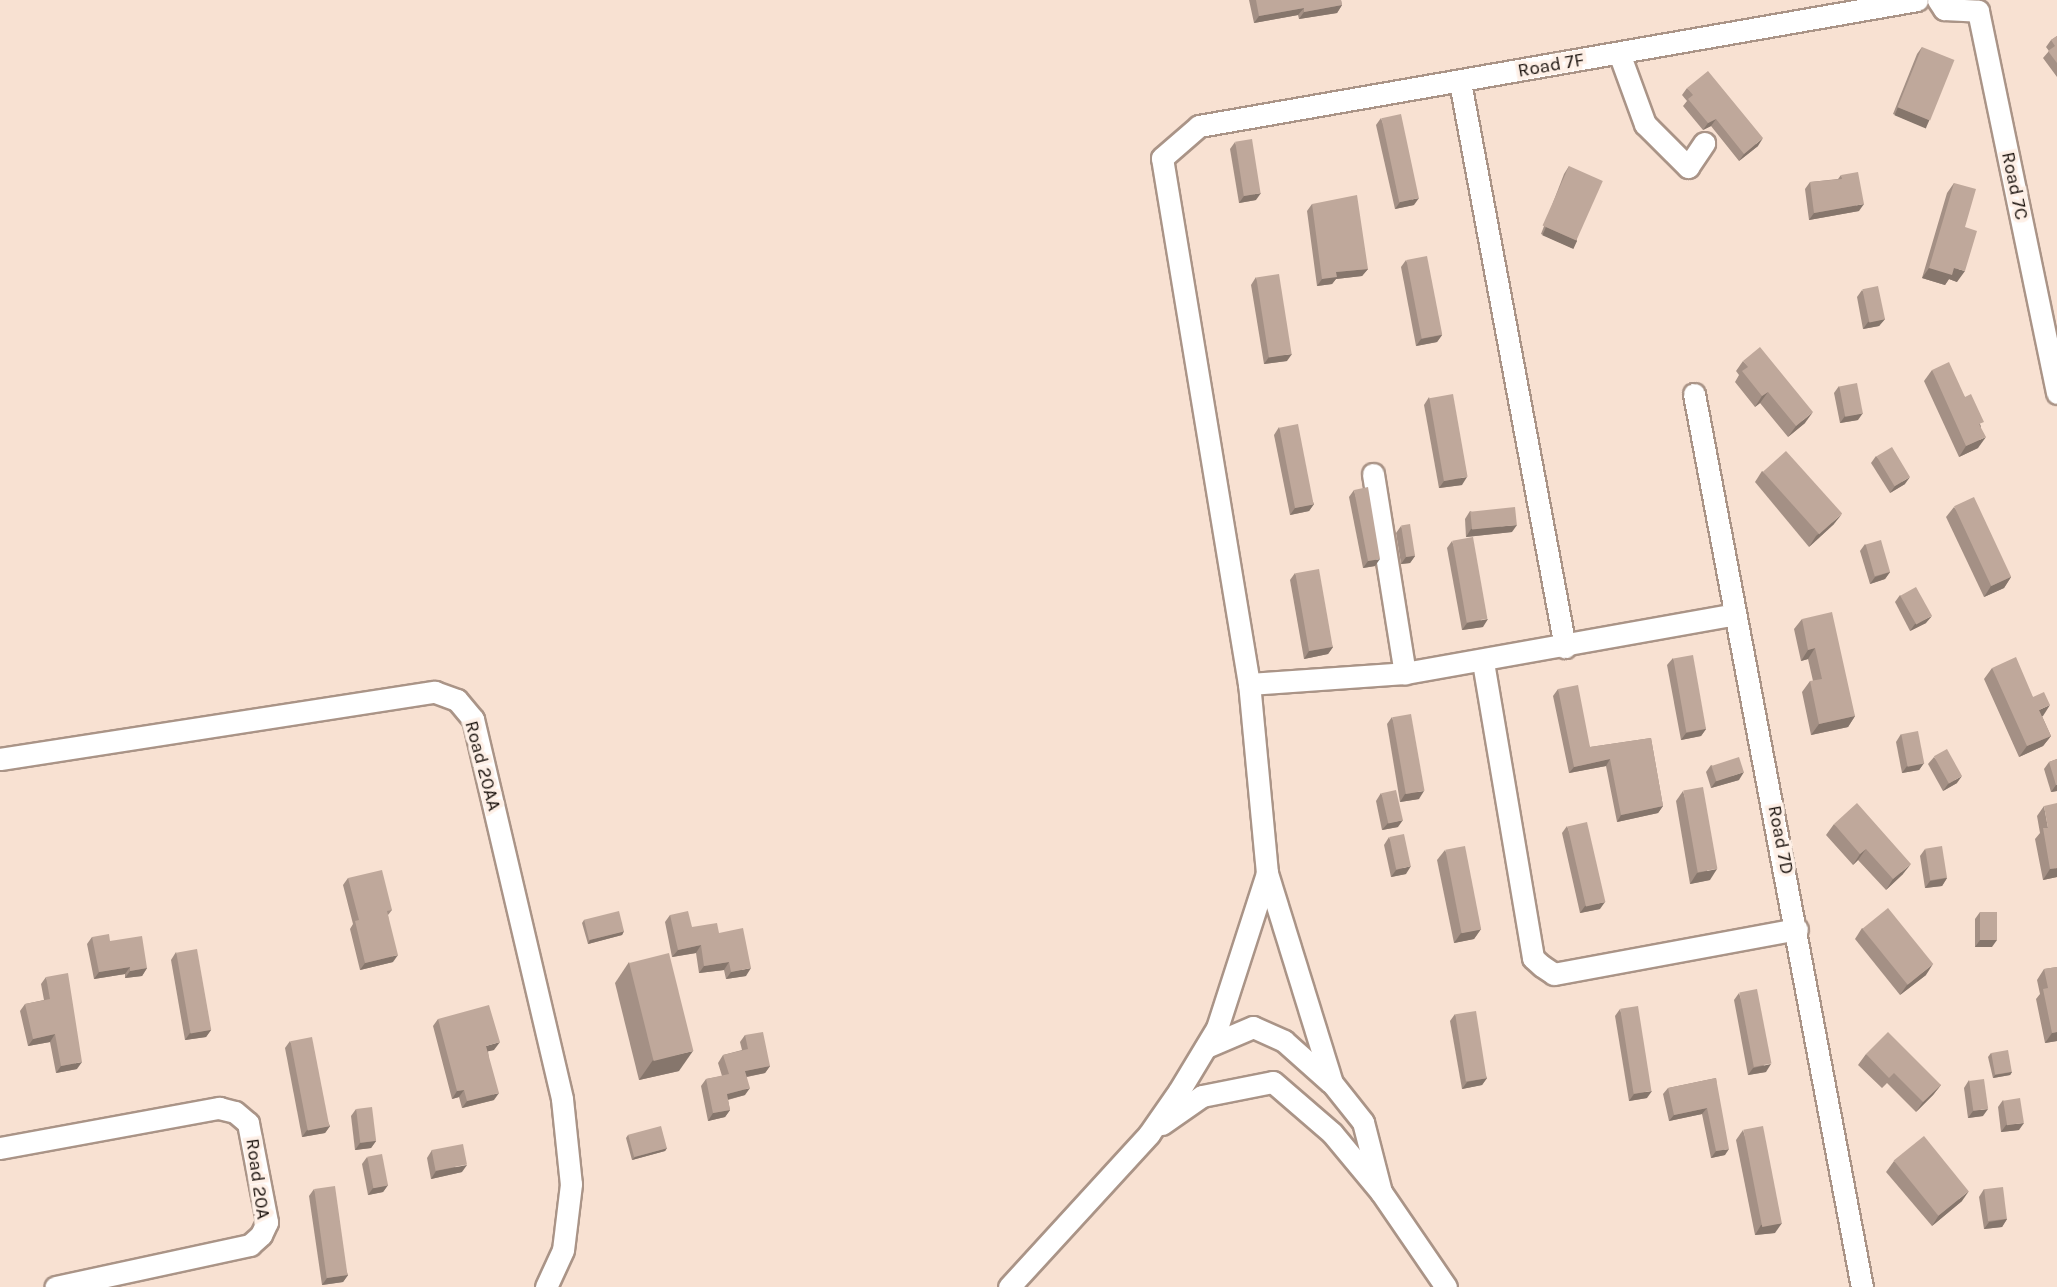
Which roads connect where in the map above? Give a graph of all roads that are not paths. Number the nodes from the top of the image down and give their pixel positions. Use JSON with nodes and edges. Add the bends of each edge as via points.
{"nodes":[{"id":1,"x":1917,"y":0,"type":"edge"},
{"id":2,"x":1941,"y":5,"type":"edge"},
{"id":3,"x":1619,"y":53,"type":"junction"},
{"id":4,"x":1460,"y":82,"type":"junction"},
{"id":5,"x":1704,"y":143,"type":"dead end"},
{"id":6,"x":2057,"y":393,"type":"edge"},
{"id":7,"x":1694,"y":394,"type":"dead end"},
{"id":8,"x":1373,"y":474,"type":"dead end"},
{"id":9,"x":1735,"y":614,"type":"junction"},
{"id":10,"x":1565,"y":647,"type":"junction"},
{"id":11,"x":1483,"y":662,"type":"junction"},
{"id":12,"x":1405,"y":673,"type":"junction"},
{"id":13,"x":1249,"y":684,"type":"junction"},
{"id":14,"x":0,"y":759,"type":"edge"},
{"id":15,"x":1267,"y":873,"type":"junction"},
{"id":16,"x":1797,"y":929,"type":"junction"},
{"id":17,"x":1206,"y":1047,"type":"junction"},
{"id":18,"x":1332,"y":1083,"type":"junction"},
{"id":19,"x":1149,"y":1133,"type":"junction"},
{"id":20,"x":0,"y":1147,"type":"edge"},
{"id":21,"x":1381,"y":1192,"type":"junction"},
{"id":22,"x":55,"y":1287,"type":"edge"},
{"id":23,"x":546,"y":1287,"type":"edge"},
{"id":24,"x":1009,"y":1287,"type":"edge"},
{"id":25,"x":1446,"y":1287,"type":"edge"},
{"id":26,"x":1862,"y":1287,"type":"edge"}],
"edges":[{"from":1,"to":3,"type":"street","name":"Road 7F"},
{"from":2,"to":6,"type":"street","name":"Road 7C","via":[[1978,11]]},
{"from":3,"to":4,"type":"street","name":"Road 7F"},
{"from":3,"to":5,"type":"street","via":[[1645,124],[1688,167]]},
{"from":4,"to":10,"type":"street"},
{"from":4,"to":13,"type":"street","name":"Road 7F","via":[[1199,126],[1162,158]]},
{"from":7,"to":9,"type":"street","name":"Road 7D"},
{"from":8,"to":12,"type":"street"},
{"from":9,"to":10,"type":"street"},
{"from":9,"to":16,"type":"street","name":"Road 7D"},
{"from":10,"to":11,"type":"street"},
{"from":11,"to":12,"type":"street"},
{"from":11,"to":16,"type":"street","via":[[1533,958],[1542,966],[1554,974]]},
{"from":12,"to":13,"type":"street"},
{"from":13,"to":15,"type":"street"},
{"from":14,"to":23,"type":"street","name":"Road 20AA","via":[[435,692],[457,700],[473,719],[562,1100],[571,1184],[563,1250]]},
{"from":15,"to":17,"type":"street","via":[[1217,1028]]},
{"from":15,"to":18,"type":"street"},
{"from":16,"to":26,"type":"street","name":"Road 7D"},
{"from":17,"to":18,"type":"street","via":[[1253,1027],[1284,1041]]},
{"from":17,"to":19,"type":"street"},
{"from":18,"to":21,"type":"street","via":[[1363,1122]]},
{"from":19,"to":21,"type":"street","via":[[1202,1096],[1273,1082],[1332,1133]]},
{"from":19,"to":24,"type":"street"},
{"from":20,"to":22,"type":"street","name":"Road 20A","via":[[219,1108],[235,1112],[248,1123],[267,1222],[250,1245]]},
{"from":21,"to":25,"type":"street"}]}
